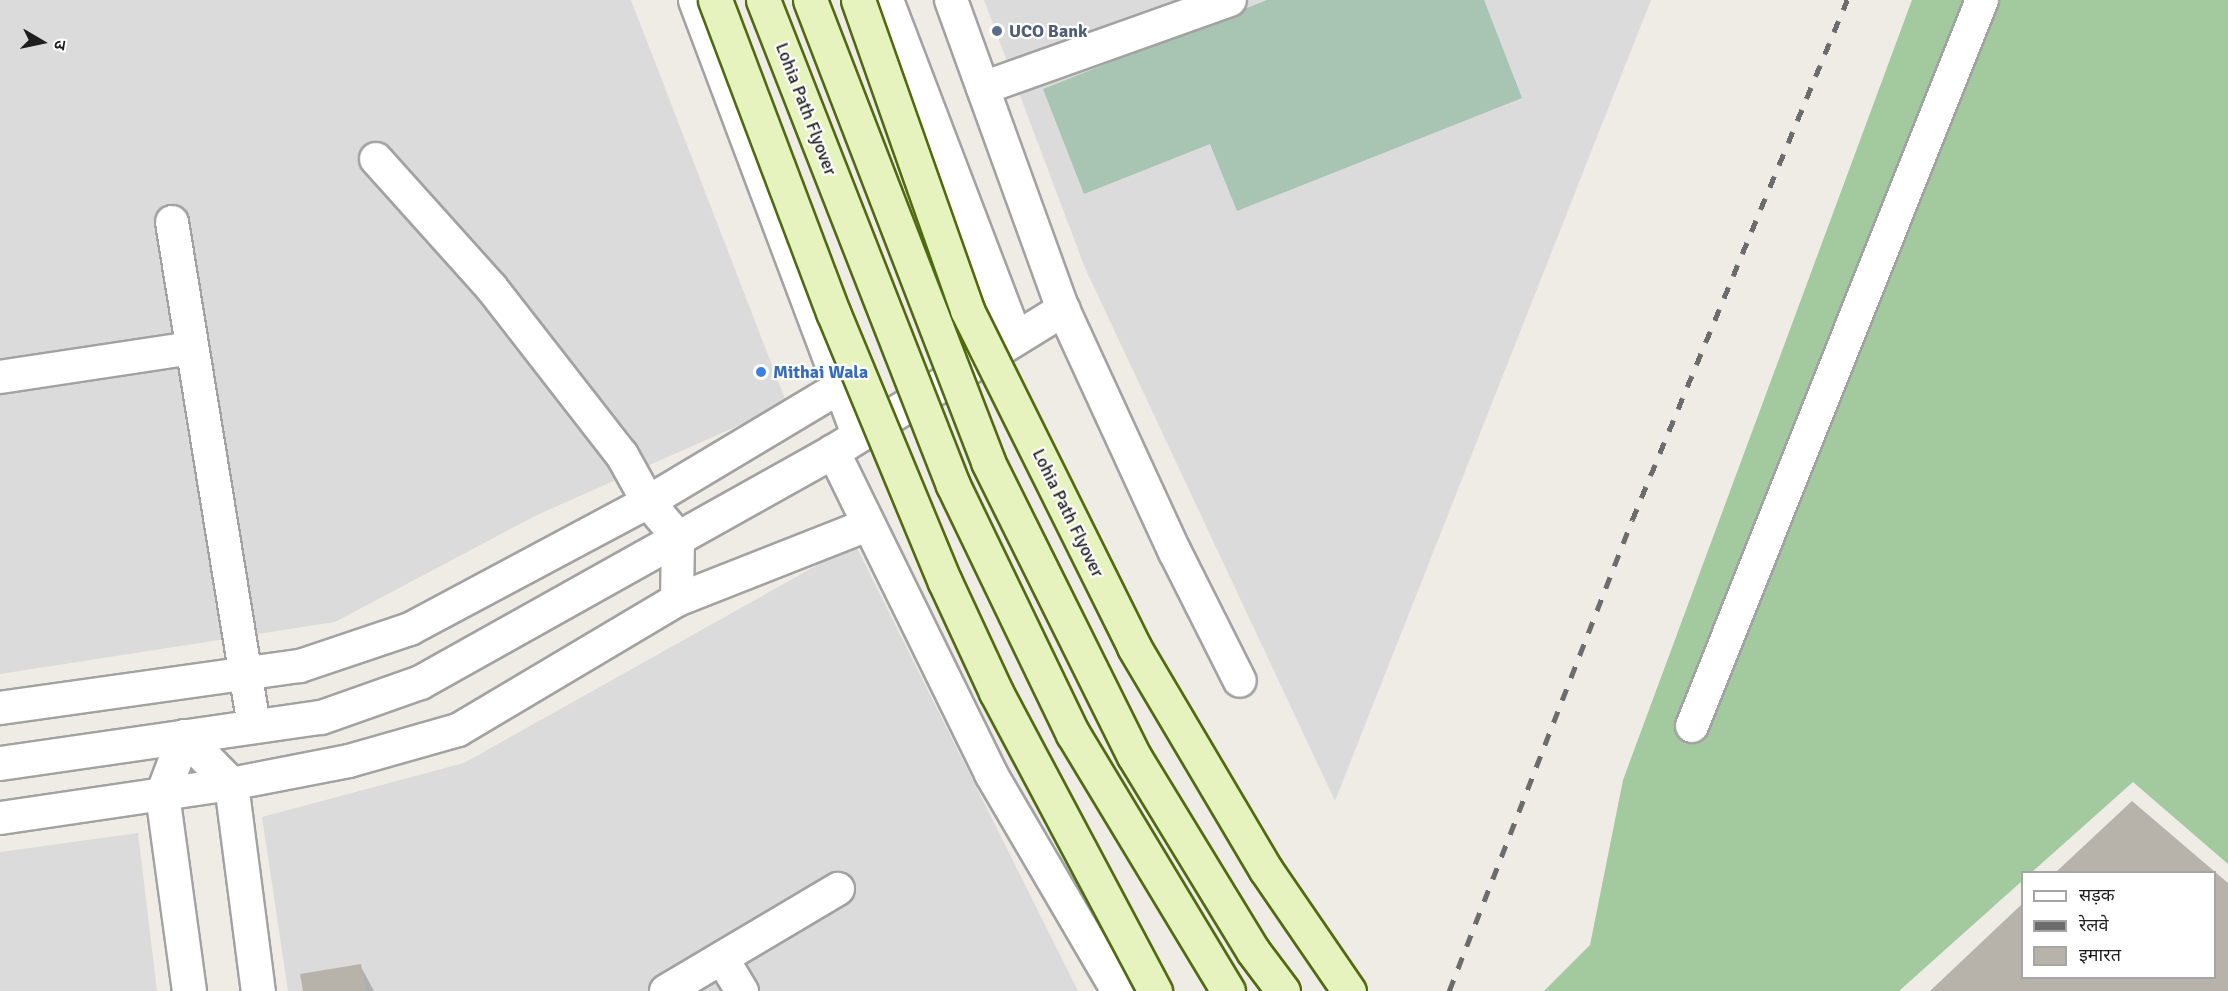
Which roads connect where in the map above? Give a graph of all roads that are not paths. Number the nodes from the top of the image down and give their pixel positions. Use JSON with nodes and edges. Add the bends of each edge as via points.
{"nodes":[{"id":1,"x":695,"y":0,"type":"edge"},
{"id":2,"x":715,"y":0,"type":"edge"},
{"id":3,"x":763,"y":0,"type":"edge"},
{"id":4,"x":810,"y":0,"type":"edge"},
{"id":5,"x":858,"y":0,"type":"edge"},
{"id":6,"x":886,"y":0,"type":"edge"},
{"id":7,"x":951,"y":0,"type":"edge"},
{"id":8,"x":1230,"y":0,"type":"edge"},
{"id":9,"x":1982,"y":0,"type":"edge"},
{"id":10,"x":983,"y":88,"type":"junction"},
{"id":11,"x":376,"y":159,"type":"dead end"},
{"id":12,"x":172,"y":222,"type":"dead end"},
{"id":13,"x":1064,"y":309,"type":"junction"},
{"id":14,"x":1014,"y":336,"type":"junction"},
{"id":15,"x":192,"y":348,"type":"junction"},
{"id":16,"x":0,"y":377,"type":"edge"},
{"id":17,"x":840,"y":387,"type":"junction"},
{"id":18,"x":845,"y":442,"type":"junction"},
{"id":19,"x":648,"y":502,"type":"junction"},
{"id":20,"x":867,"y":525,"type":"junction"},
{"id":21,"x":678,"y":537,"type":"junction"},
{"id":22,"x":677,"y":600,"type":"junction"},
{"id":23,"x":246,"y":674,"type":"junction"},
{"id":24,"x":1240,"y":681,"type":"dead end"},
{"id":25,"x":0,"y":708,"type":"edge"},
{"id":26,"x":254,"y":726,"type":"junction"},
{"id":27,"x":1692,"y":726,"type":"dead end"},
{"id":28,"x":184,"y":736,"type":"junction"},
{"id":29,"x":0,"y":763,"type":"edge"},
{"id":30,"x":231,"y":784,"type":"junction"},
{"id":31,"x":162,"y":794,"type":"junction"},
{"id":32,"x":0,"y":818,"type":"edge"},
{"id":33,"x":838,"y":889,"type":"dead end"},
{"id":34,"x":722,"y":958,"type":"junction"},
{"id":35,"x":189,"y":991,"type":"edge"},
{"id":36,"x":258,"y":991,"type":"edge"},
{"id":37,"x":666,"y":991,"type":"edge"},
{"id":38,"x":742,"y":991,"type":"edge"},
{"id":39,"x":1118,"y":991,"type":"edge"},
{"id":40,"x":1155,"y":991,"type":"edge"},
{"id":41,"x":1228,"y":991,"type":"edge"},
{"id":42,"x":1283,"y":991,"type":"edge"},
{"id":43,"x":1349,"y":991,"type":"edge"}],
"edges":[{"from":1,"to":17,"type":"street"},
{"from":2,"to":40,"type":"main road","bridge":true,"via":[[833,312],[945,582],[996,692]]},
{"from":3,"to":41,"type":"main road","name":"Lohia Path Flyover","bridge":true,"via":[[953,485],[1073,734]]},
{"from":4,"to":42,"type":"main road","bridge":true,"via":[[988,462],[1134,756],[1253,951]]},
{"from":5,"to":43,"type":"main road","name":"Lohia Path Flyover","bridge":true,"via":[[978,331],[1134,647],[1266,870]]},
{"from":6,"to":14,"type":"street"},
{"from":7,"to":10,"type":"street"},
{"from":8,"to":10,"type":"street"},
{"from":9,"to":27,"type":"street"},
{"from":10,"to":13,"type":"street"},
{"from":11,"to":19,"type":"street","via":[[491,287],[622,455]]},
{"from":12,"to":15,"type":"street"},
{"from":13,"to":14,"type":"street"},
{"from":13,"to":24,"type":"street","via":[[1175,552]]},
{"from":14,"to":18,"type":"street"},
{"from":15,"to":16,"type":"street"},
{"from":15,"to":23,"type":"street"},
{"from":17,"to":18,"type":"street"},
{"from":17,"to":19,"type":"street"},
{"from":18,"to":20,"type":"street"},
{"from":18,"to":21,"type":"street"},
{"from":19,"to":21,"type":"street"},
{"from":19,"to":23,"type":"street","via":[[410,629],[300,666]]},
{"from":20,"to":22,"type":"street"},
{"from":20,"to":39,"type":"street","via":[[991,774]]},
{"from":21,"to":22,"type":"street"},
{"from":21,"to":26,"type":"street","via":[[420,682],[321,717]]},
{"from":22,"to":30,"type":"street","via":[[458,730],[350,761]]},
{"from":23,"to":25,"type":"street"},
{"from":23,"to":26,"type":"street"},
{"from":26,"to":28,"type":"street"},
{"from":28,"to":29,"type":"street"},
{"from":28,"to":30,"type":"street"},
{"from":28,"to":31,"type":"street"},
{"from":30,"to":31,"type":"street"},
{"from":30,"to":36,"type":"street"},
{"from":31,"to":32,"type":"street"},
{"from":31,"to":35,"type":"street"},
{"from":33,"to":34,"type":"street"},
{"from":34,"to":37,"type":"street"},
{"from":34,"to":38,"type":"street"}]}
